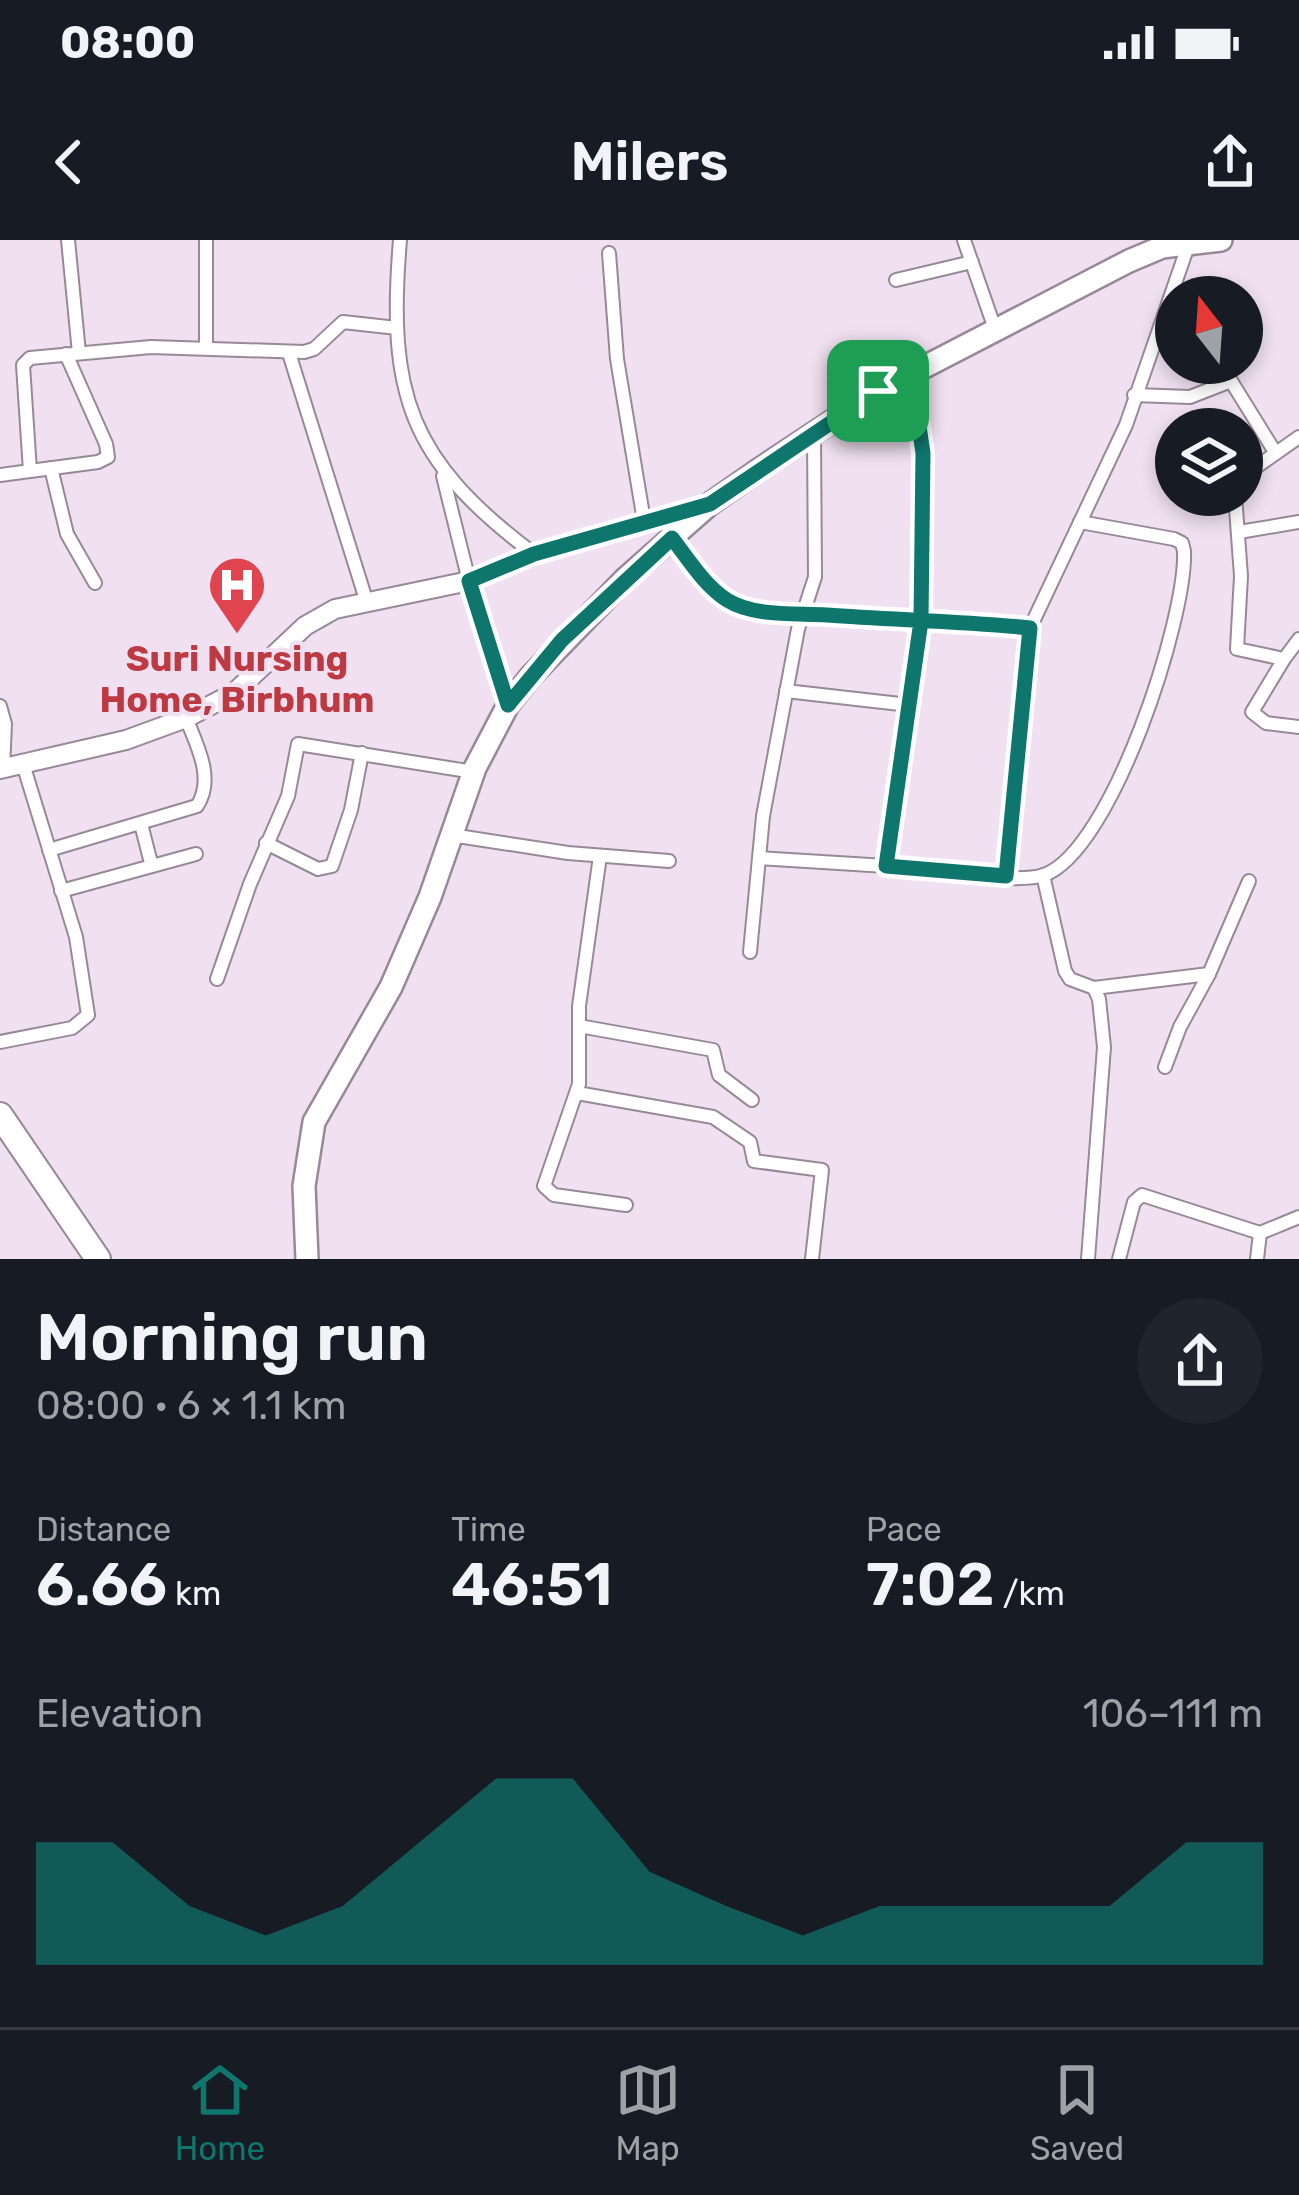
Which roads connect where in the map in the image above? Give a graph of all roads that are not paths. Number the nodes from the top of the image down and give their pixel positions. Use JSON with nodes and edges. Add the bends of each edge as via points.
{"nodes":[{"id":1,"x":68,"y":240,"type":"edge"},
{"id":2,"x":206,"y":240,"type":"edge"},
{"id":3,"x":400,"y":240,"type":"edge"},
{"id":4,"x":964,"y":240,"type":"edge"},
{"id":5,"x":1221,"y":240,"type":"edge"},
{"id":6,"x":1173,"y":244,"type":"edge"},
{"id":7,"x":609,"y":253,"type":"dead end"},
{"id":8,"x":972,"y":262,"type":"junction"},
{"id":9,"x":896,"y":280,"type":"dead end"},
{"id":10,"x":397,"y":328,"type":"junction"},
{"id":11,"x":995,"y":329,"type":"junction"},
{"id":12,"x":206,"y":348,"type":"junction"},
{"id":13,"x":289,"y":353,"type":"junction"},
{"id":14,"x":73,"y":354,"type":"junction"},
{"id":15,"x":902,"y":378,"type":"junction"},
{"id":16,"x":1134,"y":395,"type":"junction"},
{"id":17,"x":814,"y":435,"type":"junction"},
{"id":18,"x":1299,"y":437,"type":"edge"},
{"id":19,"x":1275,"y":452,"type":"junction"},
{"id":20,"x":1263,"y":461,"type":"edge"},
{"id":21,"x":51,"y":469,"type":"junction"},
{"id":22,"x":30,"y":471,"type":"junction"},
{"id":23,"x":442,"y":471,"type":"junction"},
{"id":24,"x":0,"y":476,"type":"edge"},
{"id":25,"x":710,"y":504,"type":"junction"},
{"id":26,"x":1237,"y":516,"type":"edge"},
{"id":27,"x":644,"y":521,"type":"junction"},
{"id":28,"x":1080,"y":522,"type":"junction"},
{"id":29,"x":1299,"y":522,"type":"edge"},
{"id":30,"x":1239,"y":532,"type":"junction"},
{"id":31,"x":672,"y":538,"type":"junction"},
{"id":32,"x":534,"y":554,"type":"junction"},
{"id":33,"x":469,"y":581,"type":"junction"},
{"id":34,"x":95,"y":583,"type":"dead end"},
{"id":35,"x":367,"y":602,"type":"junction"},
{"id":36,"x":803,"y":614,"type":"junction"},
{"id":37,"x":921,"y":621,"type":"junction"},
{"id":38,"x":1030,"y":628,"type":"junction"},
{"id":39,"x":1299,"y":640,"type":"edge"},
{"id":40,"x":1284,"y":659,"type":"junction"},
{"id":41,"x":786,"y":691,"type":"junction"},
{"id":42,"x":508,"y":705,"type":"junction"},
{"id":43,"x":909,"y":705,"type":"junction"},
{"id":44,"x":0,"y":706,"type":"edge"},
{"id":45,"x":186,"y":718,"type":"junction"},
{"id":46,"x":1299,"y":727,"type":"edge"},
{"id":47,"x":362,"y":753,"type":"junction"},
{"id":48,"x":9,"y":767,"type":"edge"},
{"id":49,"x":474,"y":772,"type":"junction"},
{"id":50,"x":141,"y":824,"type":"junction"},
{"id":51,"x":451,"y":835,"type":"junction"},
{"id":52,"x":266,"y":843,"type":"junction"},
{"id":53,"x":49,"y":850,"type":"junction"},
{"id":54,"x":196,"y":854,"type":"dead end"},
{"id":55,"x":600,"y":856,"type":"junction"},
{"id":56,"x":759,"y":858,"type":"junction"},
{"id":57,"x":669,"y":861,"type":"dead end"},
{"id":58,"x":151,"y":863,"type":"junction"},
{"id":59,"x":886,"y":866,"type":"junction"},
{"id":60,"x":1043,"y":875,"type":"junction"},
{"id":61,"x":1006,"y":876,"type":"junction"},
{"id":62,"x":1249,"y":881,"type":"dead end"},
{"id":63,"x":62,"y":891,"type":"junction"},
{"id":64,"x":750,"y":952,"type":"dead end"},
{"id":65,"x":1209,"y":974,"type":"junction"},
{"id":66,"x":217,"y":980,"type":"dead end"},
{"id":67,"x":1094,"y":988,"type":"junction"},
{"id":68,"x":579,"y":1026,"type":"junction"},
{"id":69,"x":0,"y":1042,"type":"edge"},
{"id":70,"x":1165,"y":1067,"type":"dead end"},
{"id":71,"x":577,"y":1093,"type":"junction"},
{"id":72,"x":752,"y":1100,"type":"dead end"},
{"id":73,"x":0,"y":1115,"type":"edge"},
{"id":74,"x":626,"y":1205,"type":"dead end"},
{"id":75,"x":1299,"y":1217,"type":"edge"},
{"id":76,"x":1260,"y":1233,"type":"junction"},
{"id":77,"x":98,"y":1259,"type":"edge"},
{"id":78,"x":307,"y":1259,"type":"edge"},
{"id":79,"x":812,"y":1259,"type":"edge"},
{"id":80,"x":1088,"y":1259,"type":"edge"},
{"id":81,"x":1119,"y":1259,"type":"edge"},
{"id":82,"x":1257,"y":1259,"type":"edge"}],
"edges":[{"from":1,"to":14,"type":"street"},
{"from":2,"to":12,"type":"street"},
{"from":3,"to":10,"type":"street"},
{"from":4,"to":8,"type":"street"},
{"from":5,"to":6,"type":"main road"},
{"from":6,"to":11,"type":"main road"},
{"from":6,"to":16,"type":"street"},
{"from":7,"to":27,"type":"street"},
{"from":8,"to":9,"type":"street"},
{"from":8,"to":11,"type":"street"},
{"from":10,"to":13,"type":"street","via":[[343,322],[314,349]]},
{"from":10,"to":23,"type":"street","via":[[413,414]]},
{"from":11,"to":15,"type":"main road"},
{"from":12,"to":13,"type":"street"},
{"from":12,"to":14,"type":"street"},
{"from":13,"to":35,"type":"street"},
{"from":14,"to":21,"type":"street","via":[[108,455]]},
{"from":14,"to":22,"type":"street","via":[[23,362]]},
{"from":15,"to":17,"type":"main road"},
{"from":15,"to":37,"type":"street","via":[[923,453]]},
{"from":16,"to":19,"type":"street","via":[[1190,397],[1231,380]]},
{"from":16,"to":28,"type":"street"},
{"from":17,"to":25,"type":"main road"},
{"from":17,"to":36,"type":"street","via":[[815,577]]},
{"from":18,"to":19,"type":"street"},
{"from":19,"to":20,"type":"street"},
{"from":21,"to":22,"type":"street"},
{"from":21,"to":34,"type":"street","via":[[67,534]]},
{"from":22,"to":24,"type":"street"},
{"from":23,"to":32,"type":"street"},
{"from":23,"to":33,"type":"street"},
{"from":25,"to":27,"type":"main road"},
{"from":25,"to":31,"type":"main road"},
{"from":26,"to":30,"type":"street"},
{"from":27,"to":32,"type":"main road"},
{"from":28,"to":38,"type":"street"},
{"from":28,"to":60,"type":"street","via":[[1182,542],[1180,602],[1133,756],[1072,852]]},
{"from":29,"to":30,"type":"street"},
{"from":30,"to":40,"type":"street","via":[[1237,649]]},
{"from":31,"to":36,"type":"street","via":[[726,599]]},
{"from":31,"to":42,"type":"main road","via":[[562,640]]},
{"from":32,"to":33,"type":"main road"},
{"from":33,"to":35,"type":"main road"},
{"from":33,"to":42,"type":"street"},
{"from":35,"to":45,"type":"main road","via":[[305,626],[234,692]]},
{"from":36,"to":37,"type":"street"},
{"from":36,"to":41,"type":"street"},
{"from":37,"to":38,"type":"street"},
{"from":37,"to":43,"type":"street"},
{"from":38,"to":61,"type":"street"},
{"from":39,"to":40,"type":"street"},
{"from":40,"to":46,"type":"street","via":[[1252,712],[1266,723]]},
{"from":41,"to":43,"type":"street"},
{"from":41,"to":56,"type":"street"},
{"from":42,"to":49,"type":"main road"},
{"from":43,"to":59,"type":"street"},
{"from":44,"to":48,"type":"street"},
{"from":45,"to":48,"type":"main road"},
{"from":45,"to":50,"type":"street","via":[[202,761],[202,799]]},
{"from":47,"to":49,"type":"street"},
{"from":47,"to":52,"type":"street","via":[[296,745],[291,786]]},
{"from":47,"to":52,"type":"street","via":[[332,866],[318,869]]},
{"from":48,"to":53,"type":"street"},
{"from":49,"to":51,"type":"main road"},
{"from":50,"to":53,"type":"street"},
{"from":50,"to":58,"type":"street"},
{"from":51,"to":55,"type":"street"},
{"from":51,"to":78,"type":"main road","via":[[391,987],[314,1122],[304,1186]]},
{"from":52,"to":66,"type":"street"},
{"from":53,"to":63,"type":"street"},
{"from":54,"to":58,"type":"street"},
{"from":55,"to":57,"type":"street"},
{"from":55,"to":68,"type":"street"},
{"from":56,"to":59,"type":"street"},
{"from":56,"to":64,"type":"street"},
{"from":58,"to":63,"type":"street"},
{"from":59,"to":61,"type":"street"},
{"from":60,"to":61,"type":"street"},
{"from":60,"to":67,"type":"street","via":[[1065,971]]},
{"from":62,"to":65,"type":"street"},
{"from":63,"to":69,"type":"street","via":[[88,1015],[72,1028]]},
{"from":65,"to":67,"type":"street"},
{"from":65,"to":70,"type":"street"},
{"from":67,"to":80,"type":"street","via":[[1104,1047]]},
{"from":68,"to":71,"type":"street"},
{"from":68,"to":72,"type":"street","via":[[713,1050],[719,1075]]},
{"from":71,"to":74,"type":"street","via":[[545,1190]]},
{"from":71,"to":79,"type":"street","via":[[712,1117],[750,1142],[752,1160],[822,1171]]},
{"from":73,"to":77,"type":"highway"},
{"from":75,"to":76,"type":"street"},
{"from":76,"to":81,"type":"street","via":[[1142,1195]]},
{"from":76,"to":82,"type":"street"}]}
